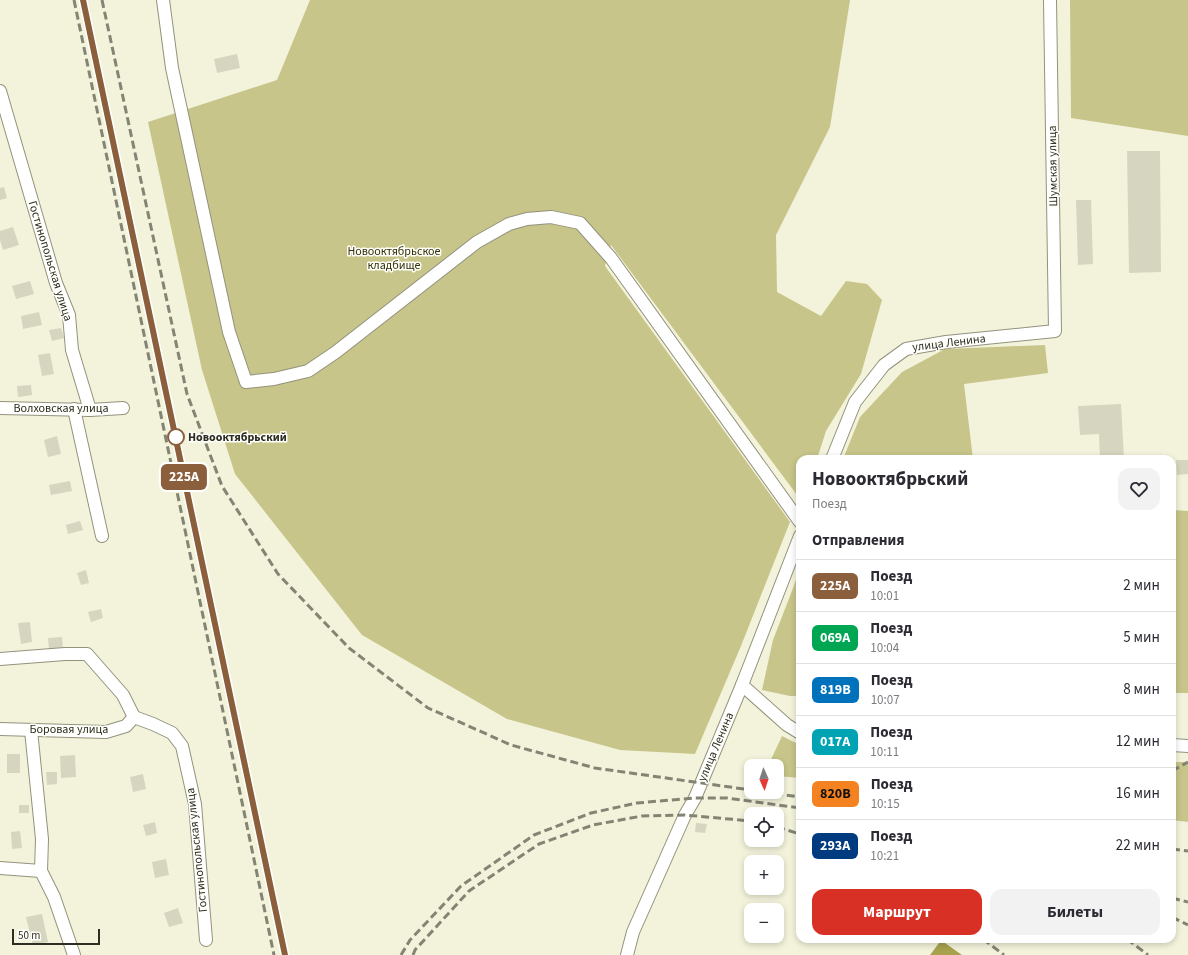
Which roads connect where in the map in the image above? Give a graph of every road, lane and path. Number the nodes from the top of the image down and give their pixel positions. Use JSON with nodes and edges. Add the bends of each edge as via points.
{"nodes":[{"id":1,"x":163,"y":0,"type":"edge"},
{"id":2,"x":1050,"y":0,"type":"edge"},
{"id":3,"x":0,"y":91,"type":"edge"},
{"id":4,"x":1056,"y":331,"type":"joint"},
{"id":5,"x":0,"y":408,"type":"edge"},
{"id":6,"x":123,"y":408,"type":"dead end"},
{"id":7,"x":74,"y":409,"type":"junction"},
{"id":8,"x":90,"y":410,"type":"junction"},
{"id":9,"x":834,"y":455,"type":"edge"},
{"id":10,"x":796,"y":516,"type":"edge"},
{"id":11,"x":102,"y":536,"type":"dead end"},
{"id":12,"x":796,"y":546,"type":"edge"},
{"id":13,"x":0,"y":659,"type":"edge"},
{"id":14,"x":742,"y":686,"type":"junction"},
{"id":15,"x":134,"y":717,"type":"junction"},
{"id":16,"x":0,"y":729,"type":"edge"},
{"id":17,"x":30,"y":730,"type":"junction"},
{"id":18,"x":796,"y":731,"type":"edge"},
{"id":19,"x":1176,"y":745,"type":"edge"},
{"id":20,"x":1188,"y":746,"type":"edge"},
{"id":21,"x":0,"y":868,"type":"edge"},
{"id":22,"x":41,"y":871,"type":"junction"},
{"id":23,"x":206,"y":940,"type":"dead end"},
{"id":24,"x":74,"y":955,"type":"edge"},
{"id":25,"x":627,"y":955,"type":"edge"}],
"edges":[{"from":1,"to":10,"type":"street","via":[[172,68],[229,332],[246,382],[308,371],[477,242],[509,224],[551,217],[580,223],[611,258]]},
{"from":2,"to":4,"type":"street","name":"Шумская улица"},
{"from":3,"to":8,"type":"street","name":"Гостинопольская улица","via":[[56,283],[69,315],[72,350]]},
{"from":4,"to":9,"type":"street","name":"улица Ленина","via":[[946,342],[906,349],[884,365],[855,402]]},
{"from":5,"to":7,"type":"street","name":"Волховская улица"},
{"from":6,"to":8,"type":"street","name":"Волховская улица"},
{"from":7,"to":8,"type":"street","name":"Волховская улица"},
{"from":7,"to":11,"type":"street"},
{"from":12,"to":14,"type":"street","name":"улица Ленина"},
{"from":13,"to":15,"type":"street","via":[[87,654],[124,695]]},
{"from":14,"to":18,"type":"street"},
{"from":14,"to":25,"type":"street","name":"улица Ленина","via":[[695,798],[633,932]]},
{"from":15,"to":17,"type":"street","name":"Боровая улица","via":[[126,726],[106,732]]},
{"from":15,"to":23,"type":"street","name":"Гостинопольская улица","via":[[172,733],[182,746],[195,804]]},
{"from":16,"to":17,"type":"street","name":"Боровая улица"},
{"from":17,"to":22,"type":"street","via":[[42,839]]},
{"from":19,"to":20,"type":"street"},
{"from":21,"to":22,"type":"street"},
{"from":22,"to":24,"type":"street","via":[[54,897]]}]}
